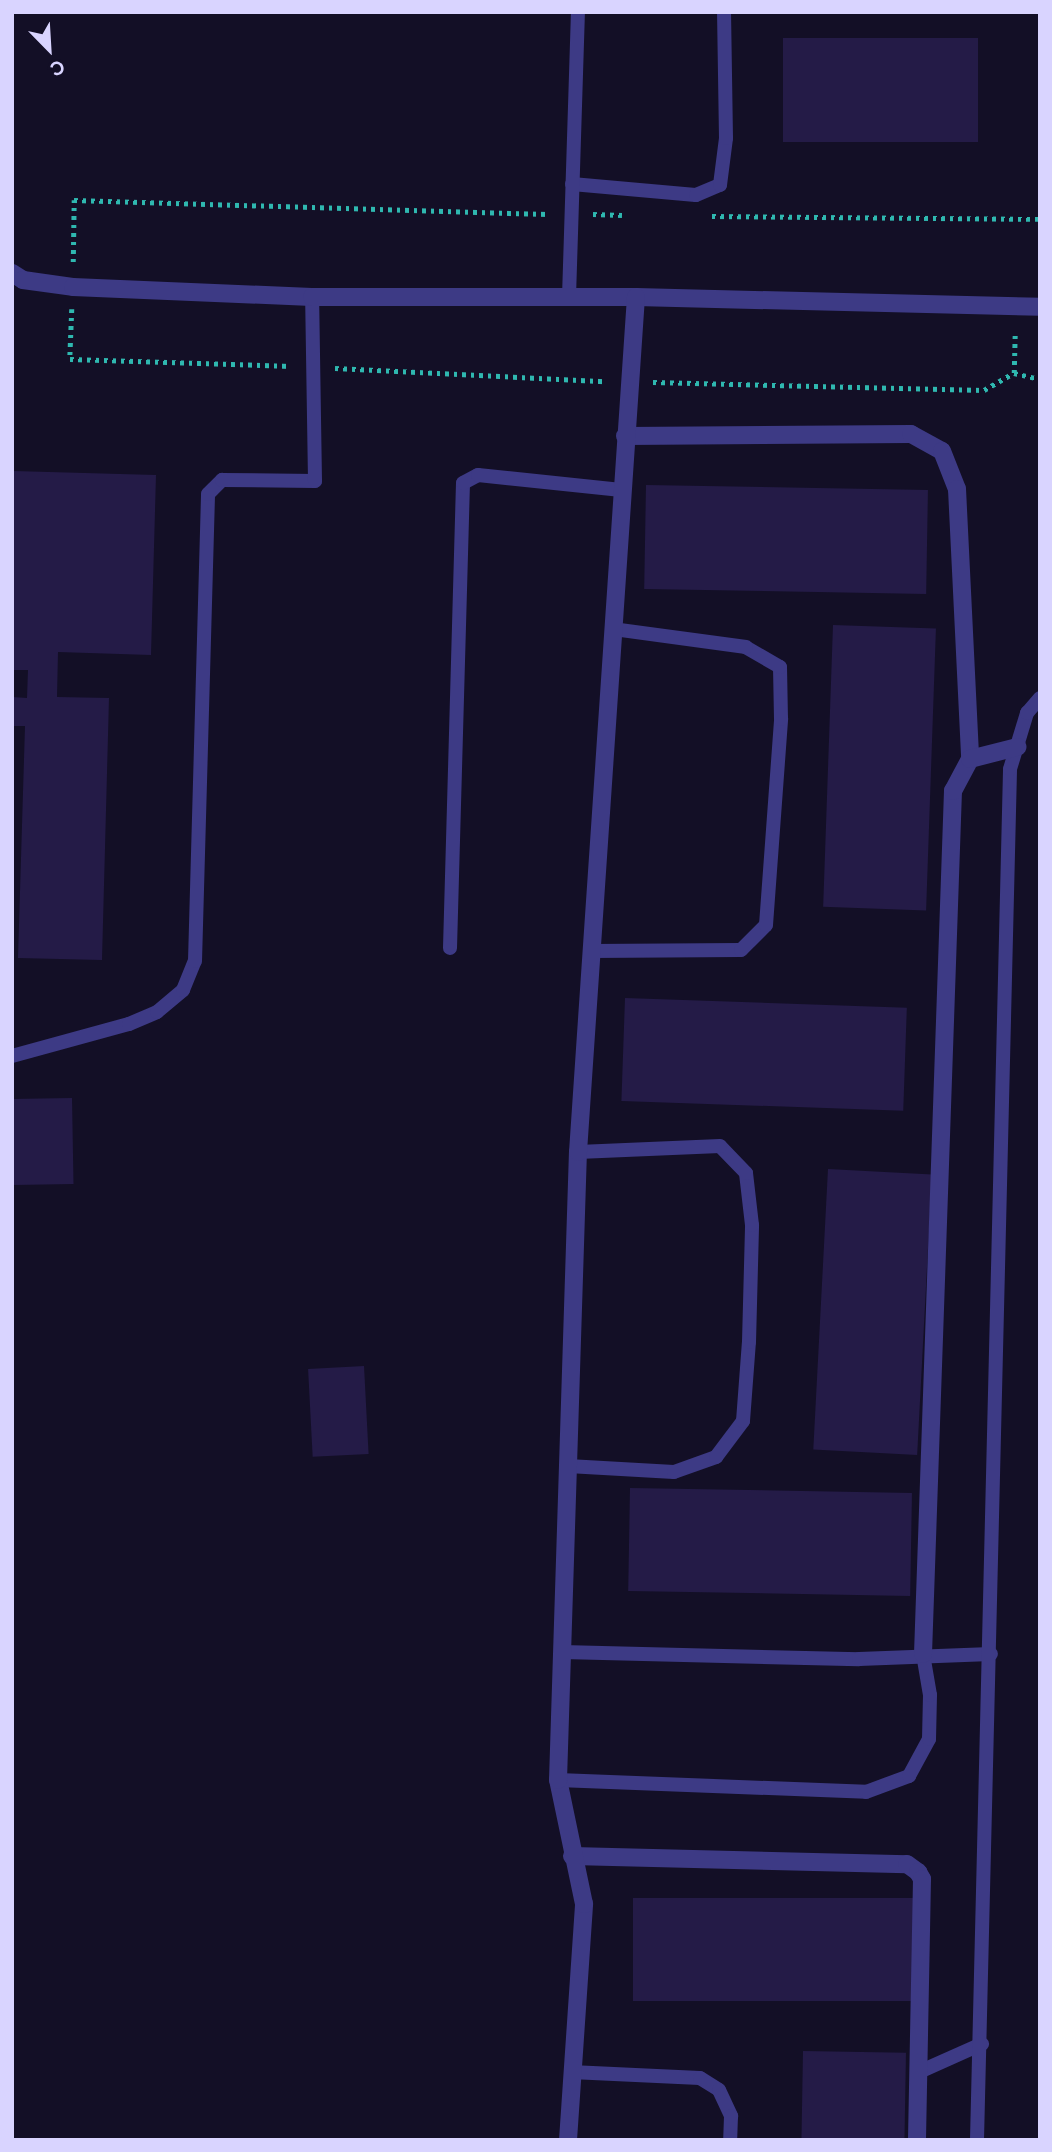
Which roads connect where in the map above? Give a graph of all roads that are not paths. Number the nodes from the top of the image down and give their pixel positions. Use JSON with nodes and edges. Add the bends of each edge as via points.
{"nodes":[{"id":1,"x":578,"y":12,"type":"edge"},
{"id":2,"x":724,"y":12,"type":"edge"},
{"id":3,"x":572,"y":184,"type":"junction"},
{"id":4,"x":16,"y":281,"type":"edge"},
{"id":5,"x":312,"y":297,"type":"junction"},
{"id":6,"x":569,"y":297,"type":"junction"},
{"id":7,"x":636,"y":297,"type":"junction"},
{"id":8,"x":1040,"y":307,"type":"edge"},
{"id":9,"x":625,"y":436,"type":"junction"},
{"id":10,"x":621,"y":489,"type":"junction"},
{"id":11,"x":612,"y":629,"type":"junction"},
{"id":12,"x":1040,"y":698,"type":"edge"},
{"id":13,"x":1017,"y":747,"type":"junction"},
{"id":14,"x":970,"y":759,"type":"junction"},
{"id":15,"x":450,"y":948,"type":"dead end"},
{"id":16,"x":591,"y":951,"type":"junction"},
{"id":17,"x":12,"y":1056,"type":"edge"},
{"id":18,"x":578,"y":1152,"type":"junction"},
{"id":19,"x":568,"y":1466,"type":"junction"},
{"id":20,"x":562,"y":1651,"type":"junction"},
{"id":21,"x":923,"y":1654,"type":"junction"},
{"id":22,"x":991,"y":1654,"type":"junction"},
{"id":23,"x":558,"y":1780,"type":"junction"},
{"id":24,"x":572,"y":1856,"type":"junction"},
{"id":25,"x":982,"y":2044,"type":"junction"},
{"id":26,"x":570,"y":2072,"type":"junction"},
{"id":27,"x":919,"y":2072,"type":"junction"},
{"id":28,"x":568,"y":2140,"type":"edge"},
{"id":29,"x":730,"y":2140,"type":"edge"},
{"id":30,"x":918,"y":2140,"type":"edge"},
{"id":31,"x":977,"y":2140,"type":"edge"}],
"edges":[{"from":1,"to":3,"type":"lane"},
{"from":2,"to":3,"type":"lane","via":[[726,138],[720,185],[696,195]]},
{"from":3,"to":6,"type":"lane"},
{"from":4,"to":5,"type":"street"},
{"from":5,"to":6,"type":"street"},
{"from":5,"to":17,"type":"lane","via":[[315,481],[222,480],[208,494],[195,961],[183,990],[157,1012]]},
{"from":6,"to":7,"type":"street"},
{"from":7,"to":8,"type":"street"},
{"from":7,"to":9,"type":"street"},
{"from":9,"to":10,"type":"street"},
{"from":9,"to":14,"type":"street","via":[[911,434],[942,451],[957,489]]},
{"from":10,"to":11,"type":"street"},
{"from":10,"to":15,"type":"lane","via":[[478,475],[463,483]]},
{"from":11,"to":16,"type":"street"},
{"from":11,"to":16,"type":"lane","via":[[746,648],[780,667],[781,719],[766,925],[741,950]]},
{"from":12,"to":13,"type":"lane","via":[[1027,713]]},
{"from":13,"to":14,"type":"street"},
{"from":13,"to":22,"type":"lane","via":[[1010,769]]},
{"from":14,"to":21,"type":"street","via":[[953,791]]},
{"from":16,"to":18,"type":"street"},
{"from":18,"to":19,"type":"street"},
{"from":18,"to":19,"type":"lane","via":[[720,1146],[746,1173],[752,1225],[749,1342],[743,1422],[716,1457],[674,1472]]},
{"from":19,"to":20,"type":"street"},
{"from":20,"to":21,"type":"lane","via":[[859,1659]]},
{"from":20,"to":23,"type":"street"},
{"from":21,"to":22,"type":"lane"},
{"from":21,"to":23,"type":"lane","via":[[930,1695],[929,1739],[909,1776],[866,1792]]},
{"from":22,"to":25,"type":"lane"},
{"from":23,"to":24,"type":"street"},
{"from":24,"to":26,"type":"street","via":[[584,1904]]},
{"from":24,"to":27,"type":"street","via":[[907,1864],[922,1879]]},
{"from":25,"to":27,"type":"lane"},
{"from":25,"to":31,"type":"lane"},
{"from":26,"to":28,"type":"street"},
{"from":26,"to":29,"type":"lane","via":[[700,2078],[719,2090],[731,2116]]},
{"from":27,"to":30,"type":"street"}]}
